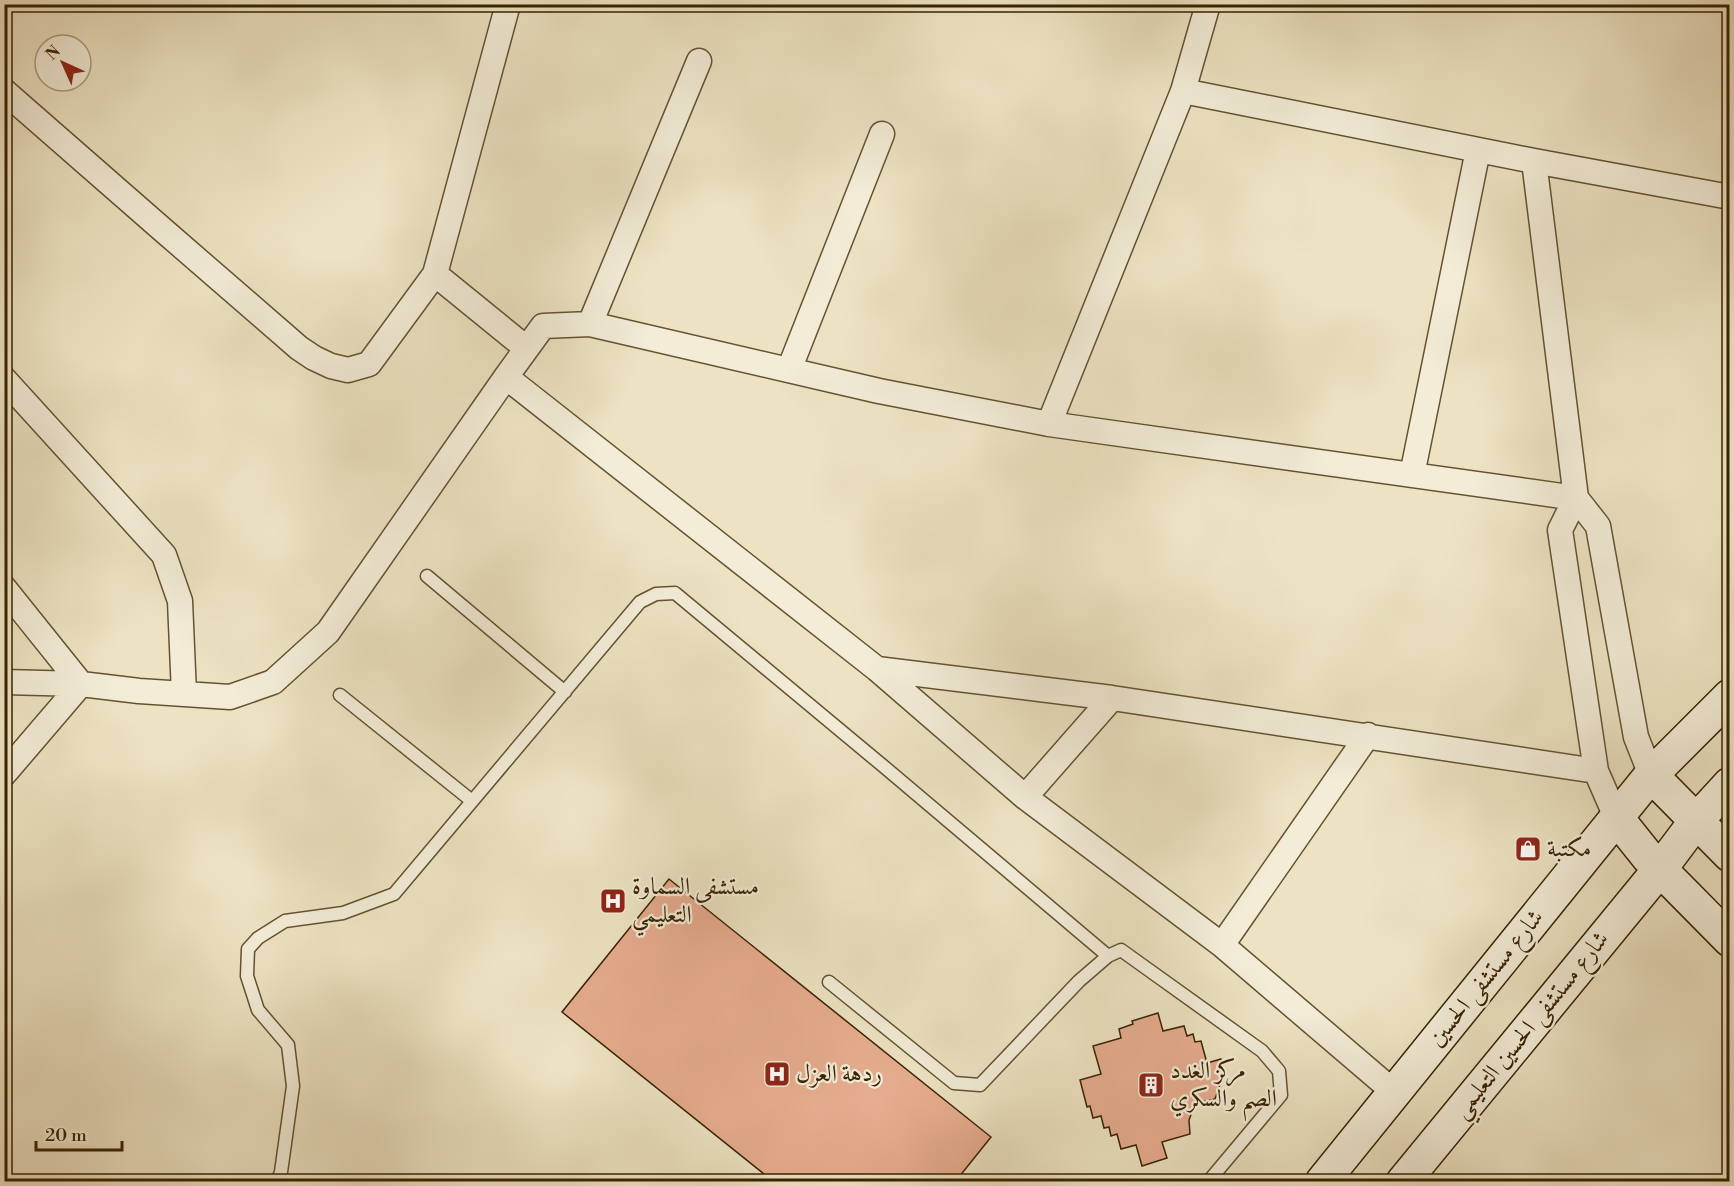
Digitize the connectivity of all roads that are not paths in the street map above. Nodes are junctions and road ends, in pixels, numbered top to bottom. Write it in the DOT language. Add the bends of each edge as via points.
graph roads {
  1 [pos="508,4"];
  2 [pos="1208,4"];
  3 [pos="699,61"];
  4 [pos="4,91"];
  5 [pos="1183,91"];
  6 [pos="882,134"];
  7 [pos="1478,150"];
  8 [pos="1534,161"];
  9 [pos="1730,197"];
  10 [pos="435,274"];
  11 [pos="590,324"];
  12 [pos="526,348"];
  13 [pos="789,370"];
  14 [pos="506,377"];
  15 [pos="4,379"];
  16 [pos="1048,424"];
  17 [pos="1412,475"];
  18 [pos="1576,498"];
  19 [pos="427,576"];
  20 [pos="4,588"];
  21 [pos="877,669"];
  22 [pos="4,682"];
  23 [pos="81,684"];
  24 [pos="565,692"];
  25 [pos="184,694"];
  26 [pos="340,695"];
  27 [pos="1730,696"];
  28 [pos="1112,698"];
  29 [pos="1368,735"];
  30 [pos="1596,771"];
  31 [pos="4,774"];
  32 [pos="1651,775"];
  33 [pos="1730,784"];
  34 [pos="1025,797"];
  35 [pos="472,801"];
  36 [pos="1616,817"];
  37 [pos="1696,821"];
  38 [pos="1730,855"];
  39 [pos="1660,869"];
  40 [pos="1730,940"];
  41 [pos="1222,945"];
  42 [pos="1108,956"];
  43 [pos="829,982"];
  44 [pos="1394,1092"];
  45 [pos="277,1182"];
  46 [pos="1208,1182"];
  47 [pos="1322,1182"];
  48 [pos="1403,1182"];
  1 -- 10 [label="street"];
  2 -- 5 [label="street"];
  3 -- 11 [label="street"];
  4 -- 10 [label="street" via="299,348 322,362 348,370 369,364"];
  5 -- 7 [label="street"];
  5 -- 16 [label="street"];
  6 -- 13 [label="street"];
  7 -- 8 [label="street"];
  7 -- 17 [label="street"];
  8 -- 9 [label="street"];
  8 -- 18 [label="street"];
  10 -- 12 [label="street"];
  11 -- 12 [label="street" via="543,326"];
  11 -- 13 [label="street"];
  12 -- 14 [label="street"];
  13 -- 16 [label="street"];
  14 -- 21 [label="street"];
  14 -- 25 [label="street" via="328,632 273,682 230,697"];
  15 -- 25 [label="street" via="164,555 180,601"];
  16 -- 17 [label="street"];
  17 -- 18 [label="street"];
  18 -- 30 [label="street" via="1560,530"];
  18 -- 32 [label="street" via="1598,526 1636,737"];
  19 -- 24 [label="lane"];
  20 -- 23 [label="street"];
  21 -- 28 [label="street"];
  21 -- 34 [label="street"];
  22 -- 23 [label="street"];
  23 -- 25 [label="street"];
  23 -- 31 [label="street"];
  24 -- 35 [label="lane"];
  24 -- 42 [label="lane" via="640,602 656,594 675,593"];
  26 -- 35 [label="lane"];
  27 -- 32 [label="street, شارع مستشفى الحسين"];
  28 -- 29 [label="street"];
  28 -- 34 [label="street"];
  29 -- 30 [label="street"];
  29 -- 41 [label="street"];
  30 -- 36 [label="street"];
  32 -- 36 [label="street, شارع مستشفى الحسين"];
  32 -- 37 [label="street"];
  33 -- 37 [label="street, شارع مستشفى الحسين التعليمي"];
  34 -- 41 [label="street"];
  35 -- 45 [label="lane" via="394,894 343,913 285,921 248,949 247,976 258,1010 288,1045 290,1055 293,1086"];
  36 -- 39 [label="street"];
  36 -- 44 [label="street, شارع مستشفى الحسين"];
  37 -- 38 [label="street"];
  37 -- 39 [label="street, شارع مستشفى الحسين التعليمي"];
  39 -- 40 [label="street"];
  39 -- 48 [label="street, شارع مستشفى الحسين التعليمي"];
  41 -- 44 [label="street"];
  42 -- 43 [label="lane" via="1078,981 980,1085 954,1083"];
  42 -- 46 [label="lane" via="1121,950 1262,1051 1279,1071 1281,1095"];
  44 -- 47 [label="street, شارع مستشفى الحسين"];
}
